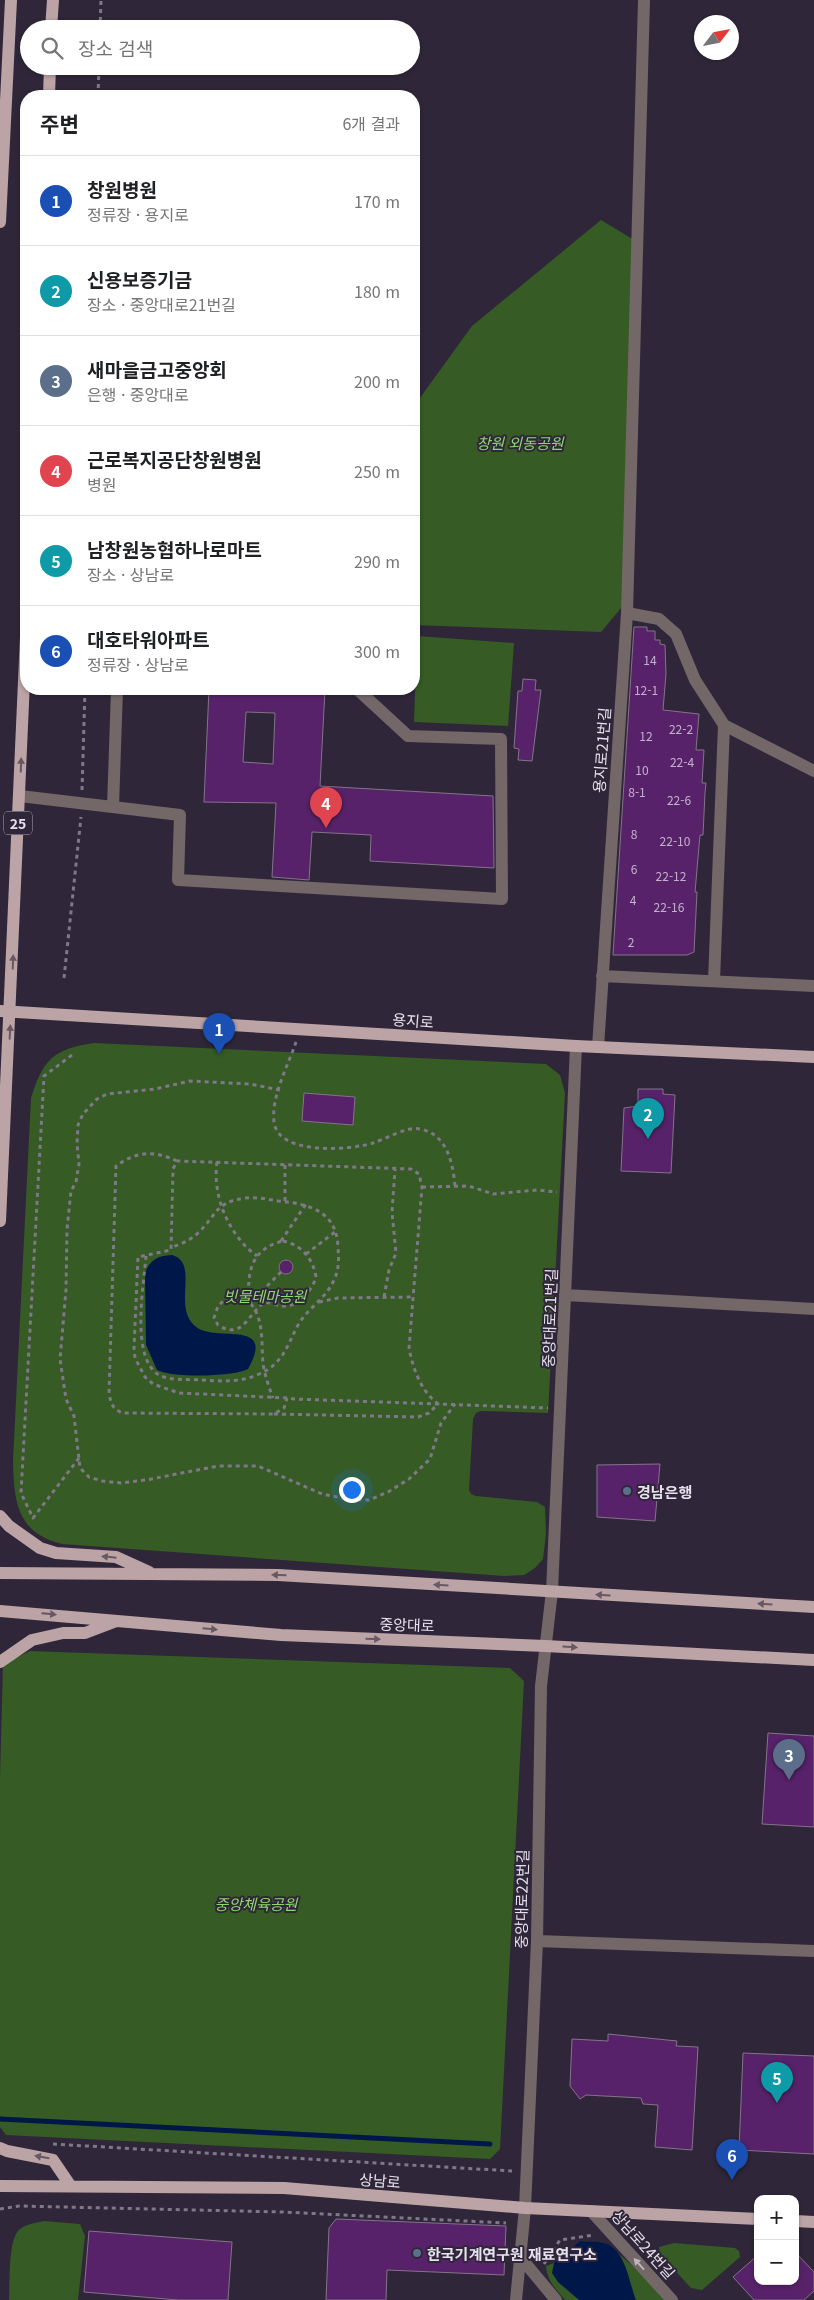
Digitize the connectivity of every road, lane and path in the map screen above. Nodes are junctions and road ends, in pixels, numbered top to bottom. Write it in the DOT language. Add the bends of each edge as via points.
graph roads {
  1 [pos="10,0"];
  2 [pos="53,0"];
  3 [pos="101,0"];
  4 [pos="644,0"];
  5 [pos="52,20"];
  6 [pos="100,20"];
  7 [pos="50,75"];
  8 [pos="99,75"];
  9 [pos="49,90"];
  10 [pos="98,90"];
  11 [pos="0,222"];
  12 [pos="627,613"];
  13 [pos="24,695"];
  14 [pos="84,695"];
  15 [pos="117,695"];
  16 [pos="364,695"];
  17 [pos="724,725"];
  18 [pos="814,770"];
  19 [pos="20,796"];
  20 [pos="82,803"];
  21 [pos="113,807"];
  22 [pos="602,976"];
  23 [pos="64,978"];
  24 [pos="714,981"];
  25 [pos="814,986"];
  26 [pos="5,1011"];
  27 [pos="300,1029"];
  28 [pos="576,1046"];
  29 [pos="598,1047"];
  30 [pos="72,1055"];
  31 [pos="814,1057"];
  32 [pos="280,1090"];
  33 [pos="177,1161"];
  34 [pos="217,1162"];
  35 [pos="285,1164"];
  36 [pos="395,1169"];
  37 [pos="456,1186"];
  38 [pos="422,1187"];
  39 [pos="570,1193"];
  40 [pos="285,1201"];
  41 [pos="306,1204"];
  42 [pos="222,1206"];
  43 [pos="0,1220"];
  44 [pos="335,1232"];
  45 [pos="281,1242"];
  46 [pos="172,1247"];
  47 [pos="306,1254"];
  48 [pos="146,1256"];
  49 [pos="257,1256"];
  50 [pos="281,1272"];
  51 [pos="566,1295"];
  52 [pos="384,1297"];
  53 [pos="245,1298"];
  54 [pos="413,1298"];
  55 [pos="319,1302"];
  56 [pos="250,1303"];
  57 [pos="814,1309"];
  58 [pos="255,1310"];
  59 [pos="264,1371"];
  60 [pos="273,1398"];
  61 [pos="287,1398"];
  62 [pos="438,1404"];
  63 [pos="456,1404"];
  64 [pos="561,1409"];
  65 [pos="274,1414"];
  66 [pos="80,1458"];
  67 [pos="0,1516"];
  68 [pos="0,1573"];
  69 [pos="154,1574"];
  70 [pos="552,1591"];
  71 [pos="814,1608"];
  72 [pos="0,1611"];
  73 [pos="116,1621"];
  74 [pos="545,1646"];
  75 [pos="814,1660"];
  76 [pos="0,1662"];
  77 [pos="536,1941"];
  78 [pos="814,1951"];
  79 [pos="46,2144"];
  80 [pos="0,2148"];
  81 [pos="512,2171"];
  82 [pos="70,2185"];
  83 [pos="0,2186"];
  84 [pos="525,2208"];
  85 [pos="0,2210"];
  86 [pos="591,2211"];
  87 [pos="754,2219"];
  88 [pos="799,2221"];
  89 [pos="814,2222"];
  90 [pos="506,2223"];
  91 [pos="616,2239"];
  92 [pos="521,2258"];
  93 [pos="553,2296"];
  94 [pos="516,2300"];
  95 [pos="672,2300"];
  1 -- 11 [label="main road"];
  2 -- 5 [label="main road"];
  3 -- 6 [label="path"];
  4 -- 12 [label="street, 용지로21번길"];
  7 -- 9 [label="main road"];
  8 -- 10 [label="path"];
  12 -- 17 [label="street" via="659,619 676,634 695,680"];
  12 -- 22 [label="street, 용지로21번길"];
  19 -- 13 [label="main road, 25, one-way"];
  14 -- 20 [label="path"];
  15 -- 21 [label="street"];
  16 -- 21 [label="street" via="408,736 501,739 502,899 178,880 180,815"];
  17 -- 18 [label="street"];
  17 -- 24 [label="street"];
  19 -- 20 [label="street"];
  26 -- 19 [label="main road, 25, one-way"];
  20 -- 21 [label="street"];
  20 -- 23 [label="path"];
  22 -- 24 [label="street"];
  22 -- 29 [label="street, 용지로21번길"];
  24 -- 25 [label="street"];
  26 -- 27 [label="main road, 용지로"];
  43 -- 26 [label="main road, 25, one-way"];
  27 -- 28 [label="main road, 용지로"];
  27 -- 32 [label="path"];
  28 -- 29 [label="main road, 용지로"];
  28 -- 39 [label="street, 중앙대로21번길"];
  29 -- 31 [label="main road, 용지로"];
  30 -- 66 [label="path" via="44,1076 21,1493 33,1518"];
  32 -- 37 [label="path" via="274,1122 283,1138 309,1147 350,1148 418,1128 440,1140 453,1165"];
  32 -- 66 [label="path" via="250,1084 190,1081 107,1094 97,1099 83,1114 78,1125 79,1164 71,1191 60,1359"];
  33 -- 34 [label="path"];
  33 -- 46 [label="path" via="172,1169"];
  33 -- 65 [label="path" via="155,1152 134,1154 116,1166 111,1404 122,1413"];
  34 -- 35 [label="path"];
  34 -- 42 [label="path" via="215,1180"];
  35 -- 36 [label="path"];
  35 -- 40 [label="path"];
  36 -- 38 [label="path" via="416,1170"];
  36 -- 52 [label="path" via="392,1212 396,1253"];
  37 -- 38 [label="path"];
  37 -- 39 [label="path" via="469,1186 493,1194 536,1190"];
  38 -- 54 [label="path"];
  39 -- 51 [label="street, 중앙대로21번길"];
  40 -- 41 [label="path"];
  40 -- 42 [label="path" via="244,1198"];
  41 -- 44 [label="path" via="321,1211"];
  41 -- 45 [label="path"];
  42 -- 46 [label="path" via="199,1233"];
  42 -- 49 [label="path" via="242,1245"];
  44 -- 47 [label="path"];
  44 -- 55 [label="path" via="337,1272"];
  45 -- 47 [label="path" via="300,1246"];
  45 -- 49 [label="path" via="268,1246"];
  46 -- 48 [label="path"];
  47 -- 58 [label="path" via="316,1277 309,1291 286,1306 265,1302"];
  48 -- 59 [label="path" via="141,1328 146,1357 152,1369 166,1378 222,1382"];
  48 -- 60 [label="path" via="138,1257 134,1348 135,1358 145,1377 153,1384 179,1394"];
  49 -- 53 [label="path"];
  50 -- 56 [label="path"];
  51 -- 57 [label="street"];
  51 -- 64 [label="street, 중앙대로21번길"];
  52 -- 54 [label="path"];
  52 -- 55 [label="path" via="338,1298"];
  53 -- 56 [label="path"];
  53 -- 58 [label="path" via="228,1299 218,1306 214,1318 218,1325 238,1329"];
  54 -- 62 [label="path" via="411,1359 425,1390"];
  55 -- 59 [label="path" via="298,1324 281,1358"];
  56 -- 58 [label="path"];
  58 -- 59 [label="path" via="259,1318"];
  59 -- 60 [label="path"];
  60 -- 61 [label="path"];
  61 -- 62 [label="path"];
  61 -- 65 [label="path" via="284,1408"];
  62 -- 63 [label="path"];
  62 -- 65 [label="path" via="429,1413 418,1417"];
  63 -- 64 [label="path"];
  63 -- 66 [label="path" via="441,1424 430,1459 409,1479 369,1500 322,1494 258,1466 218,1466 146,1480 102,1481 88,1477 80,1468"];
  64 -- 70 [label="street, 중앙대로21번길"];
  69 -- 67 [label="main road, one-way" via="116,1557 56,1553 40,1548 8,1526"];
  68 -- 69 [label="main road"];
  70 -- 69 [label="main road, one-way" via="278,1575"];
  71 -- 70 [label="main road, one-way"];
  70 -- 74 [label="street, 중앙대로22번길"];
  72 -- 73 [label="main road, 중앙대로, one-way"];
  73 -- 74 [label="main road, 중앙대로, one-way" via="281,1635"];
  73 -- 76 [label="main road" via="85,1633 63,1633 32,1640"];
  74 -- 75 [label="main road, 중앙대로, one-way"];
  74 -- 77 [label="street, 중앙대로22번길" via="541,1686"];
  77 -- 78 [label="street"];
  77 -- 84 [label="street, 중앙대로22번길"];
  79 -- 81 [label="path"];
  82 -- 80 [label="main road, one-way" via="53,2160"];
  82 -- 83 [label="main road, 상남로"];
  82 -- 84 [label="main road, 상남로" via="284,2188"];
  84 -- 86 [label="main road, 상남로"];
  84 -- 92 [label="street, 중앙대로22번길"];
  85 -- 90 [label="path" via="19,2206 283,2212"];
  86 -- 87 [label="main road, 상남로"];
  86 -- 91 [label="street, 상남로24번길"];
  88 -- 89 [label="main road"];
  91 -- 93 [label="path" via="592,2235 560,2240 544,2262"];
  95 -- 91 [label="street, 상남로24번길, one-way"];
  92 -- 93 [label="street"];
  92 -- 94 [label="street, 중앙대로22번길"];
}
